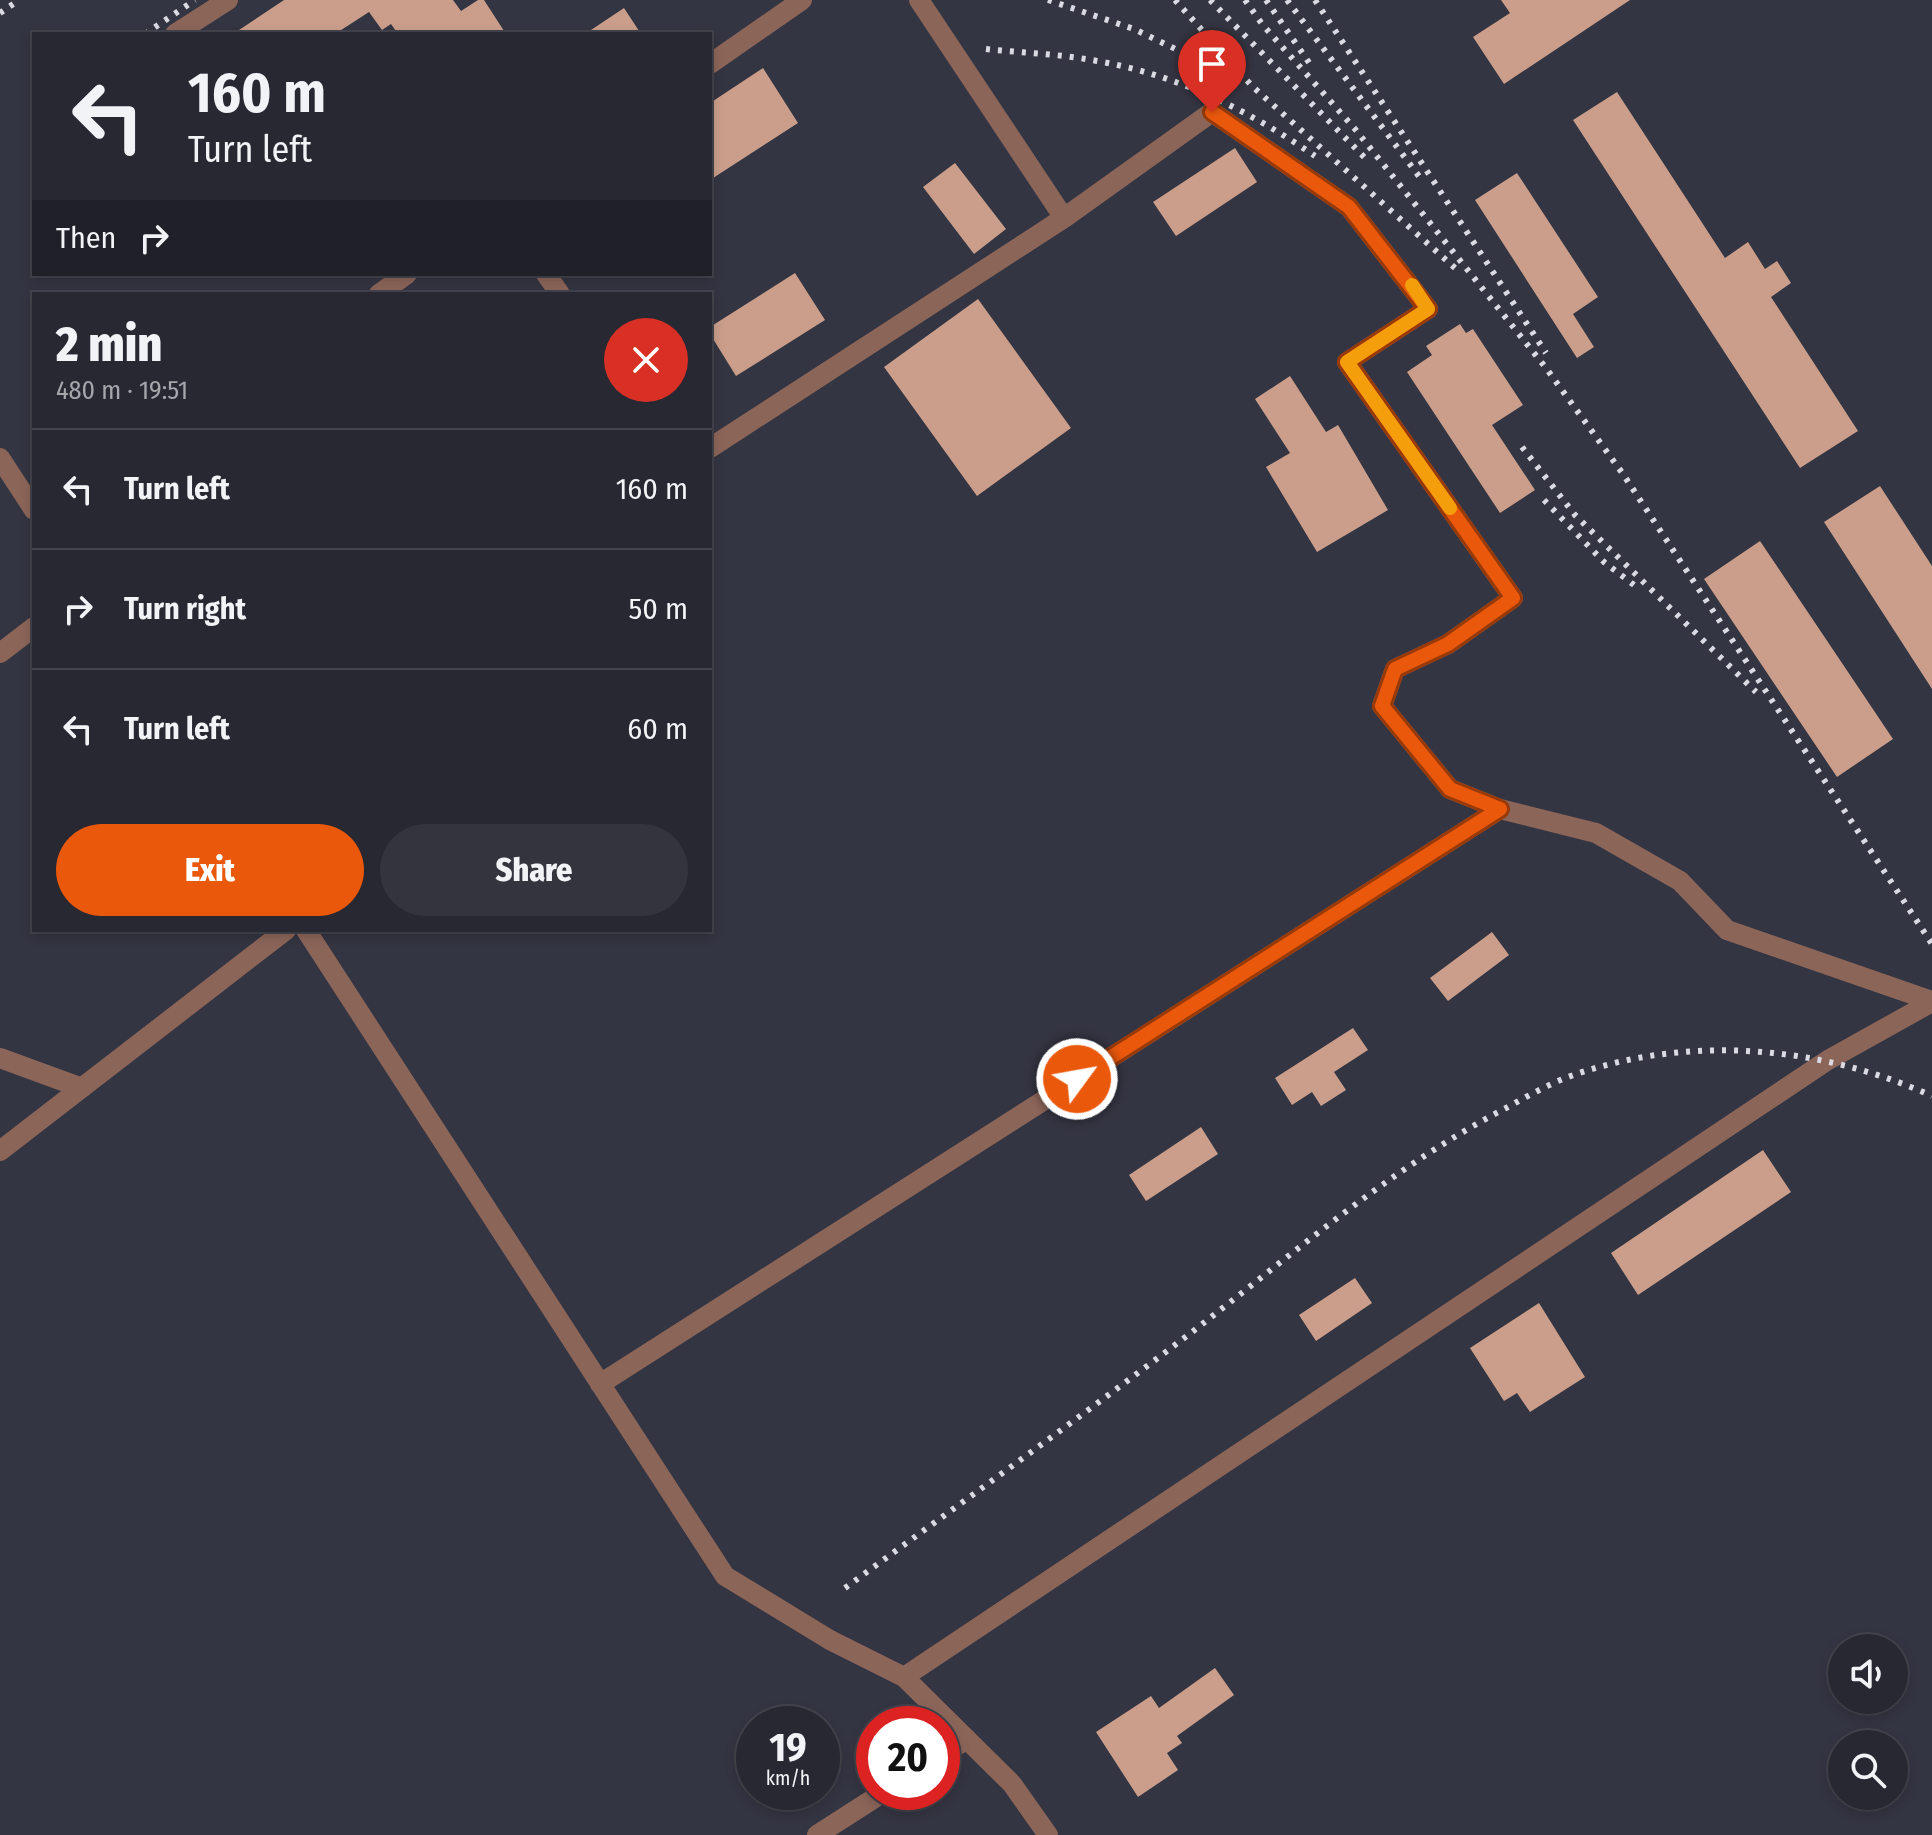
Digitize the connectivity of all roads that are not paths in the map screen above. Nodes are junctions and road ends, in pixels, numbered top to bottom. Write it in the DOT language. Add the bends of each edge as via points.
graph roads {
  1 [pos="228,0"];
  2 [pos="919,0"];
  3 [pos="798,1"];
  4 [pos="178,32"];
  5 [pos="712,63"];
  6 [pos="1064,218"];
  7 [pos="404,276"];
  8 [pos="382,292"];
  9 [pos="712,447"];
  10 [pos="0,458"];
  11 [pos="32,507"];
  12 [pos="32,629"];
  13 [pos="0,653"];
  14 [pos="1500,809"];
  15 [pos="283,932"];
  16 [pos="307,932"];
  17 [pos="1932,1001"];
  18 [pos="0,1058"];
  19 [pos="82,1088"];
  20 [pos="0,1151"];
  21 [pos="600,1384"];
  22 [pos="904,1677"];
  23 [pos="967,1739"];
  24 [pos="960,1743"];
  25 [pos="856,1810"];
  26 [pos="817,1835"];
  27 [pos="1048,1835"];
  1 -- 4 [label="lane"];
  2 -- 6 [label="lane"];
  3 -- 5 [label="lane"];
  6 -- 9 [label="lane"];
  6 -- 14 [label="lane" via="1212,112 1349,207 1420,296 1428,309 1347,362 1513,598 1448,644 1395,669 1382,706 1450,789"];
  7 -- 8 [label="lane"];
  10 -- 11 [label="lane"];
  12 -- 13 [label="lane"];
  14 -- 17 [label="lane" via="1596,833 1680,881 1727,930"];
  14 -- 21 [label="lane"];
  15 -- 19 [label="lane"];
  16 -- 21 [label="lane"];
  17 -- 22 [label="lane" via="1828,1060"];
  18 -- 19 [label="lane"];
  19 -- 20 [label="lane"];
  21 -- 22 [label="lane" via="725,1576 830,1640"];
  22 -- 23 [label="lane"];
  23 -- 24 [label="lane"];
  23 -- 27 [label="lane" via="1012,1784"];
  25 -- 26 [label="lane"];
}
